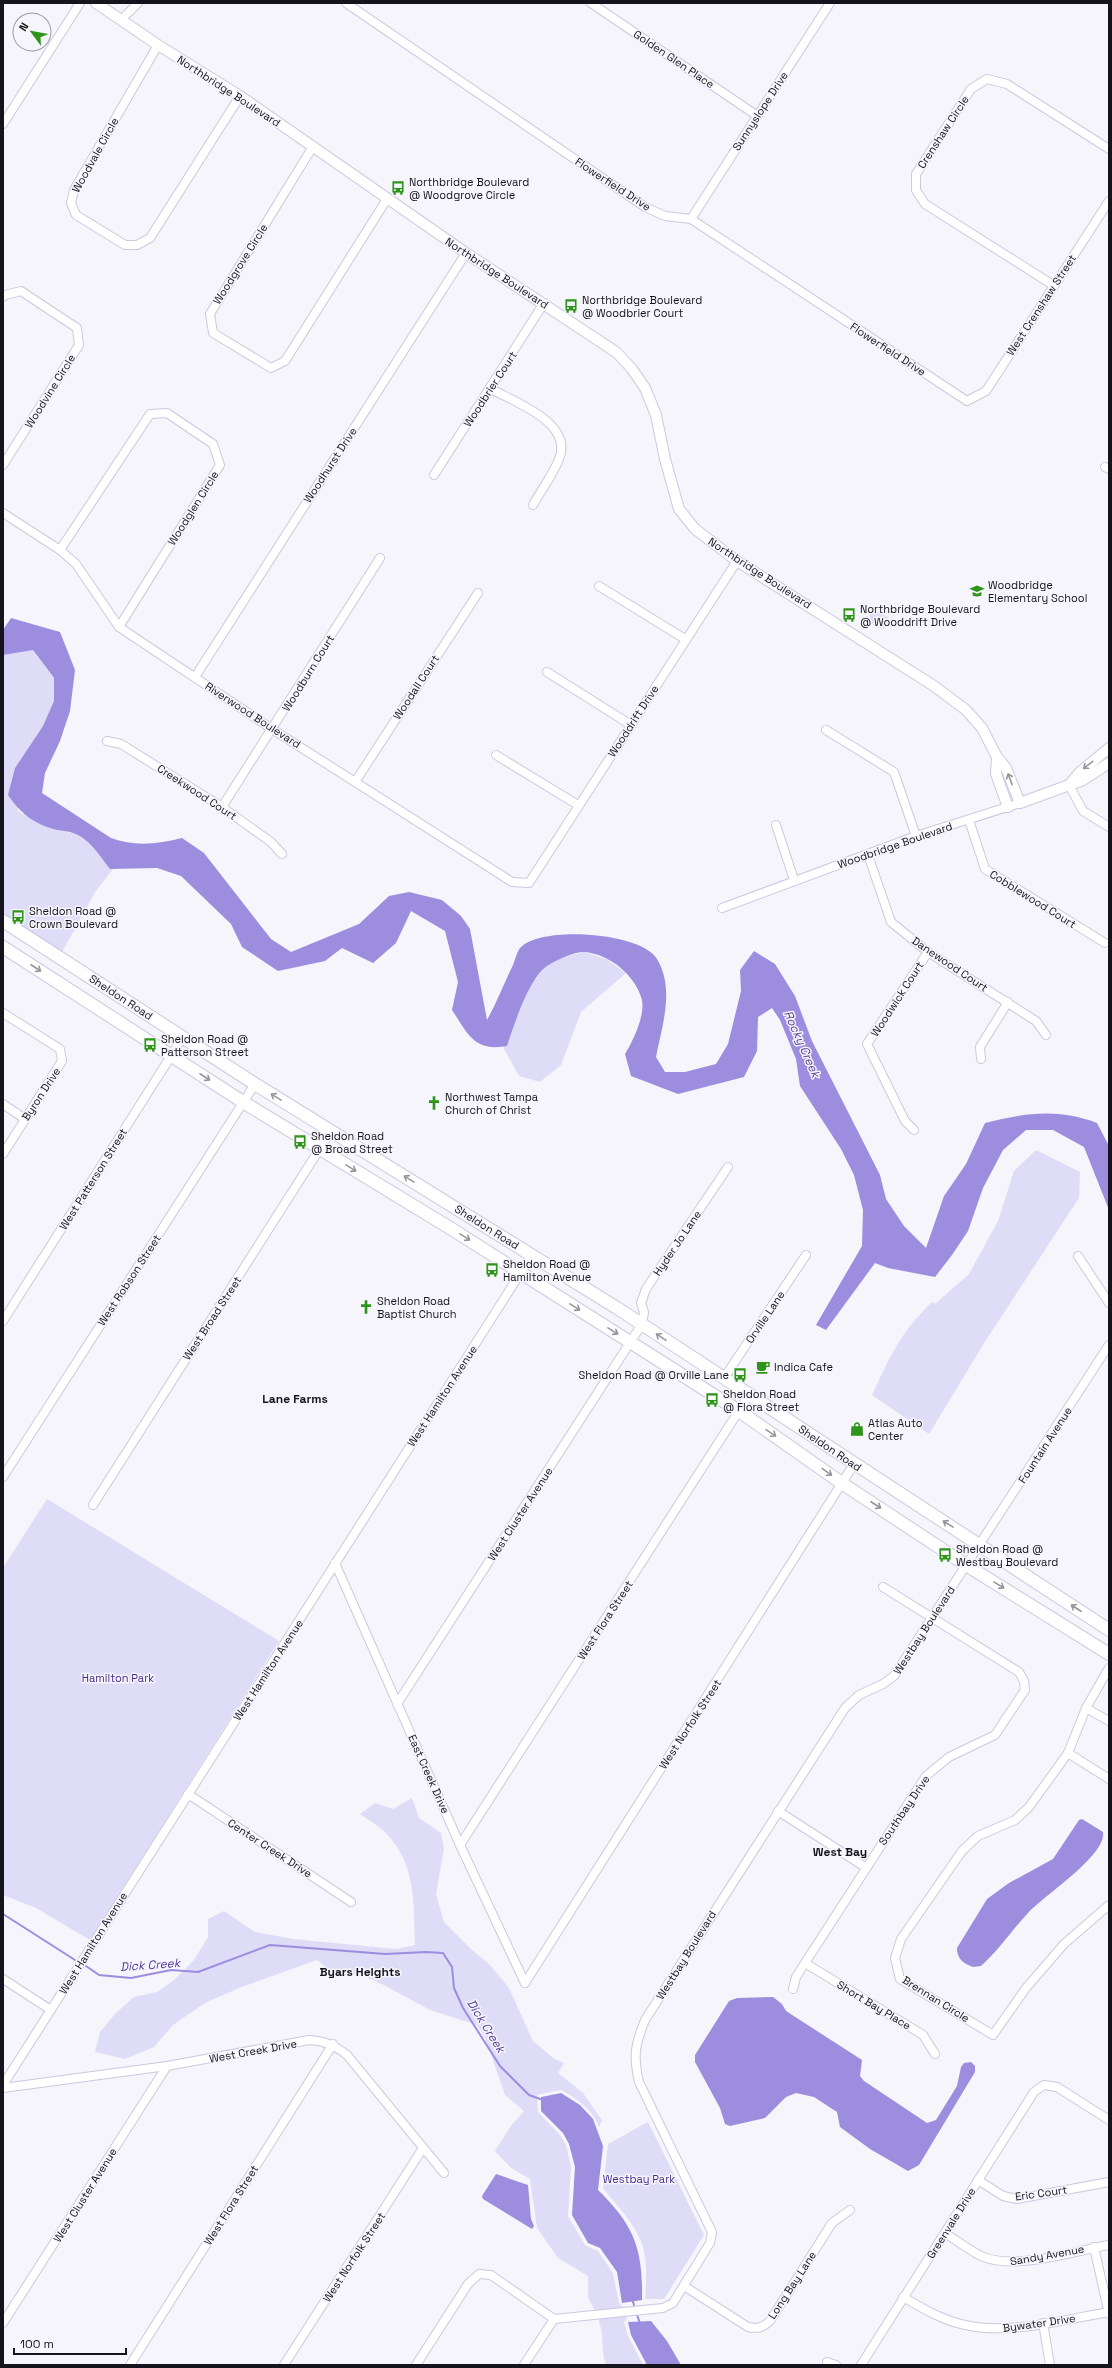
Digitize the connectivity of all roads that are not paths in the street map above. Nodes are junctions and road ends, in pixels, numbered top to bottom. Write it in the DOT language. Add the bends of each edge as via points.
graph roads {
  1 [pos="80,3"];
  2 [pos="96,3"];
  3 [pos="138,3"];
  4 [pos="346,3"];
  5 [pos="591,3"];
  6 [pos="830,3"];
  7 [pos="122,19"];
  8 [pos="158,46"];
  9 [pos="240,96"];
  10 [pos="756,115"];
  11 [pos="3,124"];
  12 [pos="312,148"];
  13 [pos="1109,149"];
  14 [pos="388,199"];
  15 [pos="1109,201"];
  16 [pos="691,219"];
  17 [pos="466,254"];
  18 [pos="1053,285"];
  19 [pos="3,298"];
  20 [pos="544,303"];
  21 [pos="491,388"];
  22 [pos="967,401"];
  23 [pos="3,465"];
  24 [pos="434,475"];
  25 [pos="533,505"];
  26 [pos="3,513"];
  27 [pos="60,550"];
  28 [pos="380,558"];
  29 [pos="737,561"];
  30 [pos="599,586"];
  31 [pos="478,593"];
  32 [pos="119,627"];
  33 [pos="685,639"];
  34 [pos="547,672"];
  35 [pos="195,677"];
  36 [pos="631,725"];
  37 [pos="272,729"];
  38 [pos="826,730"];
  39 [pos="107,742"];
  40 [pos="1109,748"];
  41 [pos="496,754"];
  42 [pos="997,757"];
  43 [pos="1109,763"];
  44 [pos="355,782"];
  45 [pos="1069,785"];
  46 [pos="1020,804"];
  47 [pos="578,806"];
  48 [pos="222,807"];
  49 [pos="1008,807"];
  50 [pos="969,820"];
  51 [pos="776,825"];
  52 [pos="1109,828"];
  53 [pos="916,836"];
  54 [pos="282,854"];
  55 [pos="868,855"];
  56 [pos="794,880"];
  57 [pos="529,883"];
  58 [pos="722,908"];
  59 [pos="3,921"];
  60 [pos="1105,943"];
  61 [pos="3,947"];
  62 [pos="928,952"];
  63 [pos="1008,1002"];
  64 [pos="3,1013"];
  65 [pos="1046,1035"];
  66 [pos="183,1037"];
  67 [pos="172,1056"];
  68 [pos="981,1059"];
  69 [pos="255,1084"];
  70 [pos="243,1102"];
  71 [pos="3,1104"];
  72 [pos="25,1119"];
  73 [pos="914,1130"];
  74 [pos="331,1131"];
  75 [pos="321,1149"];
  76 [pos="3,1154"];
  77 [pos="728,1167"];
  78 [pos="442,1199"];
  79 [pos="431,1217"];
  80 [pos="532,1254"];
  81 [pos="806,1255"];
  82 [pos="1078,1256"];
  83 [pos="521,1272"];
  84 [pos="1109,1303"];
  85 [pos="3,1321"];
  86 [pos="642,1324"];
  87 [pos="630,1342"];
  88 [pos="1109,1345"];
  89 [pos="724,1378"];
  90 [pos="749,1395"];
  91 [pos="739,1411"];
  92 [pos="854,1464"];
  93 [pos="3,1477"];
  94 [pos="843,1484"];
  95 [pos="93,1505"];
  96 [pos="981,1545"];
  97 [pos="335,1563"];
  98 [pos="966,1564"];
  99 [pos="883,1587"];
  100 [pos="932,1618"];
  101 [pos="1109,1630"];
  102 [pos="1109,1654"];
  103 [pos="1109,1668"];
  104 [pos="398,1704"];
  105 [pos="1086,1708"];
  106 [pos="1109,1721"];
  107 [pos="1068,1753"];
  108 [pos="1109,1779"];
  109 [pos="188,1794"];
  110 [pos="778,1811"];
  111 [pos="460,1845"];
  112 [pos="865,1867"];
  113 [pos="352,1902"];
  114 [pos="1109,1905"];
  115 [pos="805,1963"];
  116 [pos="3,1979"];
  117 [pos="525,1983"];
  118 [pos="793,1989"];
  119 [pos="51,2010"];
  120 [pos="333,2044"];
  121 [pos="935,2054"];
  122 [pos="167,2066"];
  123 [pos="3,2085"];
  124 [pos="3,2088"];
  125 [pos="1109,2120"];
  126 [pos="423,2148"];
  127 [pos="444,2173"];
  128 [pos="978,2180"];
  129 [pos="1109,2182"];
  130 [pos="850,2210"];
  131 [pos="944,2233"];
  132 [pos="1109,2244"];
  133 [pos="1094,2247"];
  134 [pos="684,2286"];
  135 [pos="903,2297"];
  136 [pos="1109,2313"];
  137 [pos="554,2319"];
  138 [pos="3,2323"];
  139 [pos="1043,2323"];
  140 [pos="130,2365"];
  141 [pos="284,2365"];
  142 [pos="416,2365"];
  143 [pos="524,2365"];
  144 [pos="861,2365"];
  145 [pos="1050,2365"];
  1 -- 11 [label="street"];
  2 -- 7 [label="street, Northbridge Boulevard"];
  3 -- 7 [label="street"];
  4 -- 16 [label="street, Flowerfield Drive" via="644,207 664,216"];
  5 -- 10 [label="street, Golden Glen Place"];
  6 -- 10 [label="street, Sunnyslope Drive"];
  7 -- 8 [label="street, Northbridge Boulevard"];
  8 -- 9 [label="street, Northbridge Boulevard"];
  8 -- 9 [label="street, Woodvale Circle" via="74,190 71,202 76,215 125,245 137,245 150,238"];
  9 -- 12 [label="street, Northbridge Boulevard"];
  10 -- 16 [label="street, Sunnyslope Drive"];
  12 -- 14 [label="street, Northbridge Boulevard"];
  12 -- 14 [label="street, Woodgrove Circle" via="210,314 213,332 271,368 285,361"];
  13 -- 18 [label="street, Crenshaw Circle" via="1007,84 987,79 971,89 916,174 916,190 925,204"];
  14 -- 17 [label="street, Northbridge Boulevard"];
  15 -- 18 [label="street, West Crenshaw Street"];
  16 -- 22 [label="street, Flowerfield Drive"];
  17 -- 20 [label="street, Northbridge Boulevard"];
  17 -- 35 [label="street, Woodhurst Drive"];
  18 -- 22 [label="street, West Crenshaw Street" via="986,391"];
  19 -- 23 [label="street, Woodvine Circle" via="5,295 21,291 77,328 79,345"];
  20 -- 21 [label="street, Woodbrier Court"];
  20 -- 29 [label="street, Northbridge Boulevard" via="616,352 632,369 645,388 656,415 665,459 680,509 695,529"];
  21 -- 24 [label="street, Woodbrier Court"];
  21 -- 25 [label="street" via="543,417 557,432 562,445 560,459"];
  26 -- 27 [label="street, Riverwood Boulevard"];
  27 -- 32 [label="street, Riverwood Boulevard" via="76,564"];
  27 -- 32 [label="street, Woodglen Circle" via="150,414 167,413 213,444 220,465"];
  28 -- 37 [label="street, Woodburn Court"];
  29 -- 33 [label="street, Wooddrift Drive"];
  29 -- 42 [label="street, Northbridge Boulevard" via="952,699 982,728"];
  30 -- 33 [label="street"];
  31 -- 44 [label="street, Woodall Court"];
  32 -- 35 [label="street, Riverwood Boulevard"];
  33 -- 36 [label="street, Wooddrift Drive"];
  34 -- 36 [label="street"];
  35 -- 37 [label="street, Riverwood Boulevard"];
  36 -- 47 [label="street, Wooddrift Drive"];
  37 -- 44 [label="street, Riverwood Boulevard"];
  37 -- 48 [label="street, Woodburn Court"];
  38 -- 53 [label="street" via="894,772"];
  39 -- 48 [label="street, Creekwood Court" via="121,744"];
  40 -- 45 [label="street, Woodbridge Boulevard, one-way" via="1080,772"];
  41 -- 47 [label="street"];
  46 -- 42 [label="street, Northbridge Boulevard, one-way" via="1006,768"];
  42 -- 49 [label="street, Northbridge Boulevard" via="996,774"];
  43 -- 45 [label="street, Woodbridge Boulevard" via="1083,780"];
  44 -- 57 [label="street, Riverwood Boulevard" via="512,882"];
  45 -- 46 [label="street, Woodbridge Boulevard"];
  45 -- 52 [label="street" via="1084,811"];
  46 -- 49 [label="street, Woodbridge Boulevard"];
  47 -- 57 [label="street, Wooddrift Drive"];
  48 -- 54 [label="street, Creekwood Court" via="271,842"];
  49 -- 50 [label="street, Woodbridge Boulevard"];
  50 -- 53 [label="street, Woodbridge Boulevard"];
  50 -- 60 [label="street, Cobblewood Court" via="985,869"];
  51 -- 56 [label="street"];
  53 -- 55 [label="street, Woodbridge Boulevard"];
  55 -- 56 [label="street, Woodbridge Boulevard"];
  55 -- 62 [label="street, Danewood Court" via="891,922"];
  56 -- 58 [label="street, Woodbridge Boulevard"];
  59 -- 66 [label="main road, Sheldon Road"];
  61 -- 67 [label="main road, Sheldon Road, one-way"];
  62 -- 63 [label="street, Danewood Court"];
  62 -- 73 [label="street, Woodwick Court" via="867,1044 905,1121"];
  63 -- 65 [label="street, Danewood Court" via="1036,1021"];
  63 -- 68 [label="street" via="980,1047"];
  64 -- 72 [label="street, Byron Drive" via="60,1049 62,1061"];
  66 -- 67 [label="street, West Patterson Street"];
  66 -- 69 [label="main road, Sheldon Road"];
  67 -- 70 [label="main road, Sheldon Road, one-way"];
  67 -- 85 [label="street, West Patterson Street"];
  69 -- 70 [label="street, West Robson Street"];
  74 -- 69 [label="main road, Sheldon Road, one-way"];
  70 -- 75 [label="main road, Sheldon Road"];
  70 -- 93 [label="street, West Robson Street"];
  71 -- 72 [label="street"];
  72 -- 76 [label="street, Byron Drive"];
  74 -- 75 [label="street, West Broad Street"];
  78 -- 74 [label="main road, Sheldon Road, one-way"];
  75 -- 79 [label="main road, Sheldon Road, one-way"];
  75 -- 95 [label="street, West Broad Street"];
  77 -- 86 [label="street, Hyder Jo Lane" via="646,1289 641,1303 644,1312"];
  78 -- 79 [label="main road"];
  78 -- 80 [label="main road, Sheldon Road"];
  79 -- 83 [label="main road, Sheldon Road, one-way"];
  80 -- 83 [label="street, West Hamilton Avenue"];
  80 -- 86 [label="main road, Sheldon Road"];
  81 -- 89 [label="street, Orville Lane"];
  82 -- 84 [label="street"];
  83 -- 87 [label="main road, Sheldon Road, one-way"];
  83 -- 97 [label="street, West Hamilton Avenue"];
  86 -- 87 [label="street, West Cluster Avenue"];
  89 -- 86 [label="main road, Sheldon Road, one-way"];
  87 -- 91 [label="main road, Sheldon Road"];
  87 -- 104 [label="street, West Cluster Avenue"];
  88 -- 96 [label="street, Fountain Avenue"];
  89 -- 90 [label="main road, Sheldon Road"];
  90 -- 91 [label="street, West Flora Street"];
  90 -- 92 [label="main road, Sheldon Road"];
  91 -- 94 [label="main road, Sheldon Road, one-way"];
  91 -- 111 [label="street, West Flora Street"];
  92 -- 94 [label="street, West Norfolk Street"];
  96 -- 92 [label="main road, Sheldon Road, one-way"];
  94 -- 98 [label="main road, Sheldon Road, one-way"];
  94 -- 117 [label="street, West Norfolk Street"];
  96 -- 98 [label="street, Westbay Boulevard"];
  101 -- 96 [label="main road, Sheldon Road, one-way"];
  97 -- 104 [label="street, East Creek Drive"];
  97 -- 109 [label="street, West Hamilton Avenue"];
  98 -- 100 [label="street, Westbay Boulevard"];
  98 -- 102 [label="main road, Sheldon Road, one-way"];
  99 -- 100 [label="street, Southbay Drive"];
  100 -- 110 [label="street, Westbay Boulevard" via="894,1676 884,1684 859,1695 845,1708"];
  100 -- 112 [label="street, Southbay Drive" via="1019,1672 1024,1681 1024,1690 995,1735 949,1757 926,1776"];
  103 -- 105 [label="street, Brennan Circle"];
  104 -- 111 [label="street, East Creek Drive"];
  105 -- 106 [label="street"];
  105 -- 107 [label="street, Brennan Circle"];
  107 -- 108 [label="street"];
  107 -- 114 [label="street, Brennan Circle" via="1029,1807 1015,1820 978,1836 962,1851 901,1939 895,1958 900,1979 993,2035 1026,1988 1064,1944"];
  109 -- 113 [label="street, Center Creek Drive"];
  109 -- 119 [label="street, West Hamilton Avenue"];
  110 -- 112 [label="street"];
  110 -- 134 [label="street, Westbay Boulevard" via="645,2020 636,2044 635,2063 639,2082 712,2232 710,2243"];
  111 -- 117 [label="street, East Creek Drive"];
  112 -- 115 [label="street, Southbay Drive"];
  115 -- 118 [label="street, Southbay Drive" via="796,1977"];
  115 -- 121 [label="street, Short Bay Place" via="923,2035"];
  116 -- 119 [label="street"];
  119 -- 123 [label="street, West Hamilton Avenue"];
  120 -- 122 [label="street, West Creek Drive" via="309,2040"];
  120 -- 126 [label="street, West Creek Drive" via="347,2055"];
  120 -- 140 [label="street, West Flora Street"];
  122 -- 124 [label="street, West Creek Drive"];
  122 -- 138 [label="street, West Cluster Avenue"];
  125 -- 128 [label="street, Greenvale Drive" via="1057,2087 1044,2085 1034,2092"];
  126 -- 127 [label="street, West Creek Drive"];
  126 -- 141 [label="street, West Norfolk Street"];
  128 -- 129 [label="street, Eric Court" via="1003,2196 1016,2199"];
  128 -- 131 [label="street, Greenvale Drive"];
  130 -- 134 [label="street, Long Bay Lane" via="832,2223 770,2321 763,2327 748,2327"];
  131 -- 133 [label="street, Sandy Avenue" via="982,2256 1003,2262 1019,2262"];
  131 -- 135 [label="street, Greenvale Drive"];
  132 -- 133 [label="street, Sandy Avenue"];
  133 -- 136 [label="street"];
  134 -- 137 [label="street, Westbay Boulevard" via="673,2303 663,2308"];
  135 -- 139 [label="street, Bywater Drive" via="934,2315 970,2326 1008,2329"];
  135 -- 144 [label="street, Greenvale Drive"];
  136 -- 139 [label="street, Bywater Drive"];
  137 -- 142 [label="street" via="491,2275 479,2274 468,2284"];
  137 -- 143 [label="street"];
  139 -- 145 [label="street"];
}
